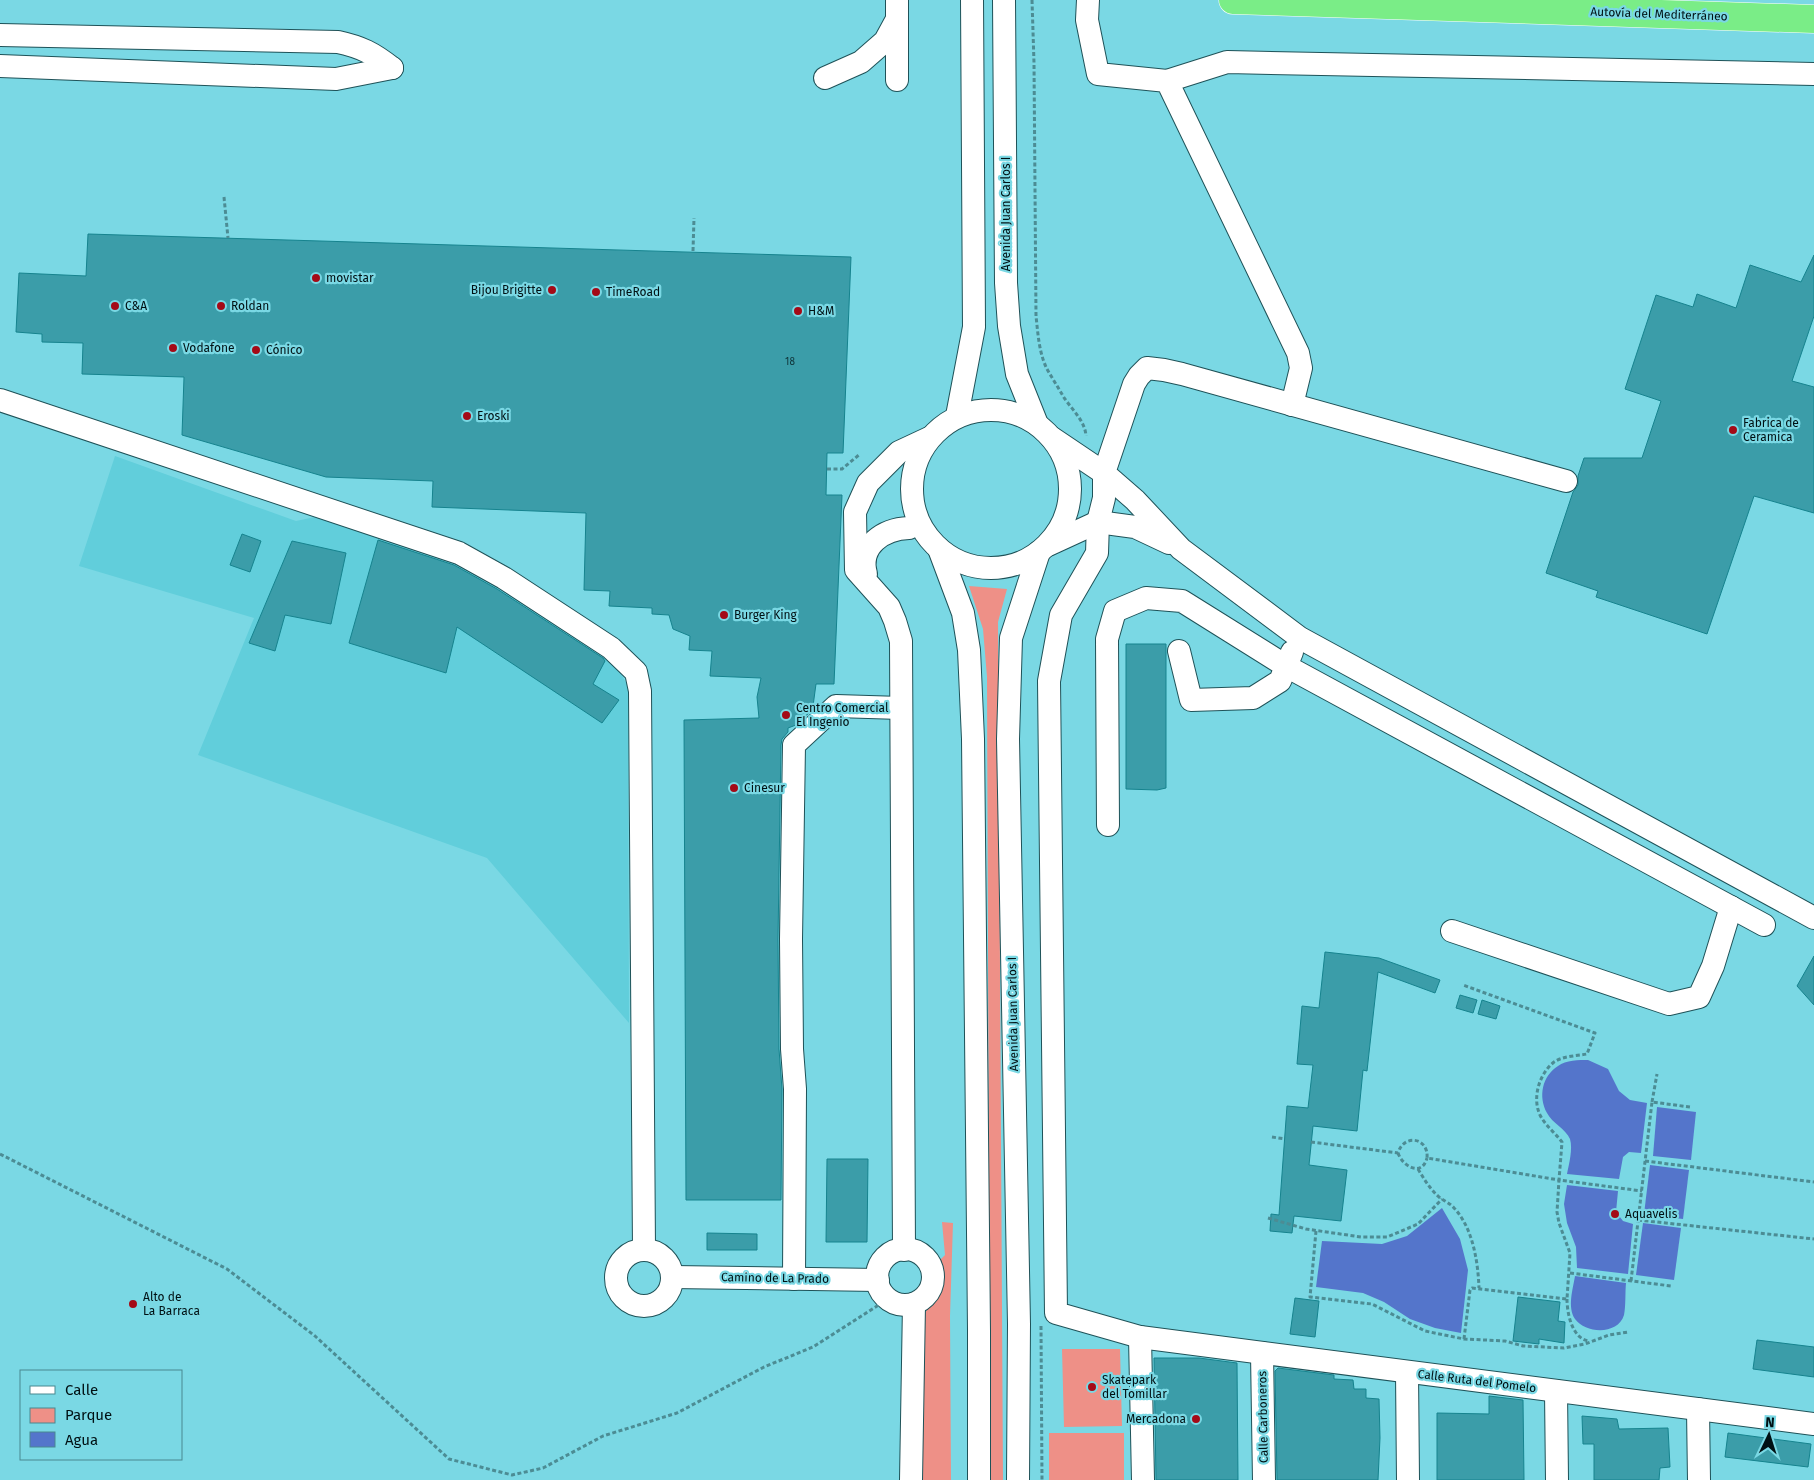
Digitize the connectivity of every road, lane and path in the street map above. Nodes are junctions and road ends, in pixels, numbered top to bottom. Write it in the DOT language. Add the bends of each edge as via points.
graph roads {
  1 [pos="972,0"];
  2 [pos="1004,0"];
  3 [pos="1032,0"];
  4 [pos="1088,0"];
  5 [pos="1233,0"];
  6 [pos="897,10"];
  7 [pos="1814,18"];
  8 [pos="0,35"];
  9 [pos="0,66"];
  10 [pos="1814,74"];
  11 [pos="825,78"];
  12 [pos="897,80"];
  13 [pos="1167,80"];
  14 [pos="224,197"];
  15 [pos="694,218"];
  16 [pos="228,238"];
  17 [pos="693,251"];
  18 [pos="0,400"];
  19 [pos="1292,405"];
  20 [pos="957,416"];
  21 [pos="1044,431"];
  22 [pos="929,438"];
  23 [pos="1085,443"];
  24 [pos="860,454"];
  25 [pos="827,469"];
  26 [pos="1104,473"];
  27 [pos="1566,481"];
  28 [pos="1098,522"];
  29 [pos="909,528"];
  30 [pos="939,549"];
  31 [pos="1043,549"];
  32 [pos="1181,549"];
  33 [pos="872,588"];
  34 [pos="1300,638"];
  35 [pos="1179,650"];
  36 [pos="1286,666"];
  37 [pos="901,708"];
  38 [pos="1108,825"];
  39 [pos="1731,907"];
  40 [pos="1814,918"];
  41 [pos="1764,925"];
  42 [pos="1452,931"];
  43 [pos="1463,985"];
  44 [pos="1657,1074"];
  45 [pos="1652,1102"];
  46 [pos="1690,1107"];
  47 [pos="1272,1138"];
  48 [pos="1285,1139"];
  49 [pos="1311,1142"];
  50 [pos="1398,1153"];
  51 [pos="0,1154"];
  52 [pos="1427,1158"];
  53 [pos="1646,1161"];
  54 [pos="1418,1169"];
  55 [pos="1559,1180"];
  56 [pos="1814,1182"];
  57 [pos="1642,1191"];
  58 [pos="1442,1199"];
  59 [pos="1268,1218"];
  60 [pos="1638,1220"];
  61 [pos="1316,1231"];
  62 [pos="1814,1240"];
  63 [pos="644,1250"];
  64 [pos="904,1250"];
  65 [pos="1570,1273"];
  66 [pos="672,1276"];
  67 [pos="794,1279"];
  68 [pos="1631,1281"];
  69 [pos="1671,1286"];
  70 [pos="1479,1288"];
  71 [pos="883,1290"];
  72 [pos="1567,1299"];
  73 [pos="914,1304"];
  74 [pos="1628,1332"];
  75 [pos="1140,1337"];
  76 [pos="1464,1339"];
  77 [pos="1590,1342"];
  78 [pos="1262,1353"];
  79 [pos="1407,1372"];
  80 [pos="1556,1391"];
  81 [pos="1698,1409"];
  82 [pos="1814,1424"];
  83 [pos="911,1480"];
  84 [pos="978,1480"];
  85 [pos="1018,1480"];
  86 [pos="1143,1480"];
  87 [pos="1264,1480"];
  88 [pos="1408,1480"];
  89 [pos="1558,1480"];
  90 [pos="1699,1480"];
  1 -- 20 [label="street" via="974,327"];
  2 -- 21 [label="street, Avenida Juan Carlos I" via="1009,326 1017,374"];
  3 -- 23 [label="path" via="1038,334 1047,368 1082,422"];
  4 -- 13 [label="street" via="1087,20 1098,74"];
  5 -- 7 [label="highway, Autovía del Mediterráneo"];
  6 -- 11 [label="street" via="885,41 861,62"];
  6 -- 12 [label="street"];
  8 -- 9 [label="street" via="338,42 359,46 392,68 336,78"];
  10 -- 13 [label="street" via="1227,62"];
  13 -- 19 [label="street" via="1298,353 1301,368"];
  14 -- 16 [label="path"];
  15 -- 17 [label="path"];
  18 -- 63 [label="street" via="458,553 504,578 611,648 636,672 640,691"];
  19 -- 26 [label="street" via="1182,374 1147,368 1134,384"];
  19 -- 27 [label="street"];
  20 -- 21 [label="street" via="994,409 1024,417"];
  20 -- 22 [label="street"];
  21 -- 26 [label="street"];
  21 -- 31 [label="street" via="1068,467 1070,498 1062,524"];
  22 -- 30 [label="street" via="919,453 911,486 916,516 924,532"];
  22 -- 33 [label="street" via="899,452 868,483 855,512 856,570"];
  24 -- 25 [label="path" via="842,469"];
  26 -- 28 [label="street" via="1104,498"];
  26 -- 32 [label="street" via="1135,500"];
  28 -- 31 [label="street"];
  28 -- 32 [label="street" via="1135,527"];
  28 -- 75 [label="street, Calle Ruta del Pomelo" via="1097,553 1061,615 1049,681 1056,1313"];
  29 -- 33 [label="street" via="896,528 871,545 864,559"];
  30 -- 31 [label="street" via="955,560 983,568 1009,566"];
  30 -- 84 [label="street" via="963,613 969,650 973,739"];
  31 -- 85 [label="street, Avenida Juan Carlos I" via="1011,638 1008,740"];
  32 -- 34 [label="street"];
  33 -- 37 [label="street" via="889,607 901,640"];
  34 -- 36 [label="street"];
  34 -- 40 [label="street"];
  35 -- 36 [label="street" via="1191,700 1253,698 1280,681"];
  36 -- 38 [label="street" via="1182,601 1146,598 1115,611 1107,639"];
  36 -- 39 [label="street"];
  37 -- 64 [label="street"];
  37 -- 67 [label="street" via="836,706 794,745 791,958 795,1099"];
  39 -- 41 [label="street"];
  39 -- 42 [label="street" via="1700,997 1669,1004"];
  43 -- 55 [label="path" via="1595,1033 1587,1054 1554,1062 1541,1078 1538,1088 1537,1107 1541,1116 1562,1142"];
  44 -- 45 [label="path"];
  45 -- 46 [label="path"];
  45 -- 53 [label="path"];
  47 -- 48 [label="path"];
  49 -- 50 [label="path"];
  50 -- 52 [label="path" via="1405,1142 1412,1140 1420,1142"];
  50 -- 54 [label="path" via="1405,1165"];
  51 -- 71 [label="path" via="227,1268 314,1336 449,1459 512,1475 543,1468 603,1436 677,1413 764,1367 812,1347"];
  52 -- 54 [label="path"];
  52 -- 55 [label="path"];
  53 -- 56 [label="path"];
  53 -- 57 [label="path"];
  54 -- 58 [label="path"];
  55 -- 57 [label="path"];
  55 -- 65 [label="path" via="1557,1212 1570,1253"];
  57 -- 60 [label="path"];
  58 -- 61 [label="path" via="1418,1224 1387,1238"];
  58 -- 70 [label="path" via="1453,1206 1462,1218 1474,1248"];
  59 -- 61 [label="path"];
  60 -- 62 [label="path"];
  60 -- 68 [label="path"];
  61 -- 76 [label="path" via="1310,1297 1372,1304 1425,1331"];
  63 -- 66 [label="street" via="666,1260"];
  63 -- 66 [label="street" via="626,1256 619,1267 616,1276 618,1286 626,1299 635,1304 652,1304 669,1290"];
  64 -- 71 [label="street" via="898,1250 880,1266"];
  64 -- 73 [label="street" via="919,1254 932,1270 930,1290"];
  65 -- 68 [label="path"];
  65 -- 72 [label="path"];
  66 -- 67 [label="street, Camino de La Prado"];
  67 -- 71 [label="street, Camino de La Prado"];
  68 -- 69 [label="path"];
  70 -- 72 [label="path"];
  70 -- 76 [label="path" via="1470,1290"];
  71 -- 73 [label="street" via="896,1303"];
  72 -- 77 [label="path" via="1573,1326 1581,1339"];
  73 -- 83 [label="street"];
  74 -- 77 [label="path"];
  75 -- 78 [label="street, Calle Ruta del Pomelo"];
  75 -- 86 [label="street"];
  76 -- 77 [label="path" via="1554,1348"];
  78 -- 79 [label="street, Calle Ruta del Pomelo"];
  78 -- 87 [label="street, Calle Carboneros"];
  79 -- 80 [label="street, Calle Ruta del Pomelo"];
  79 -- 88 [label="street"];
  80 -- 81 [label="street, Calle Ruta del Pomelo"];
  80 -- 89 [label="street"];
  81 -- 82 [label="street, Calle Ruta del Pomelo"];
  81 -- 90 [label="street"];
}
